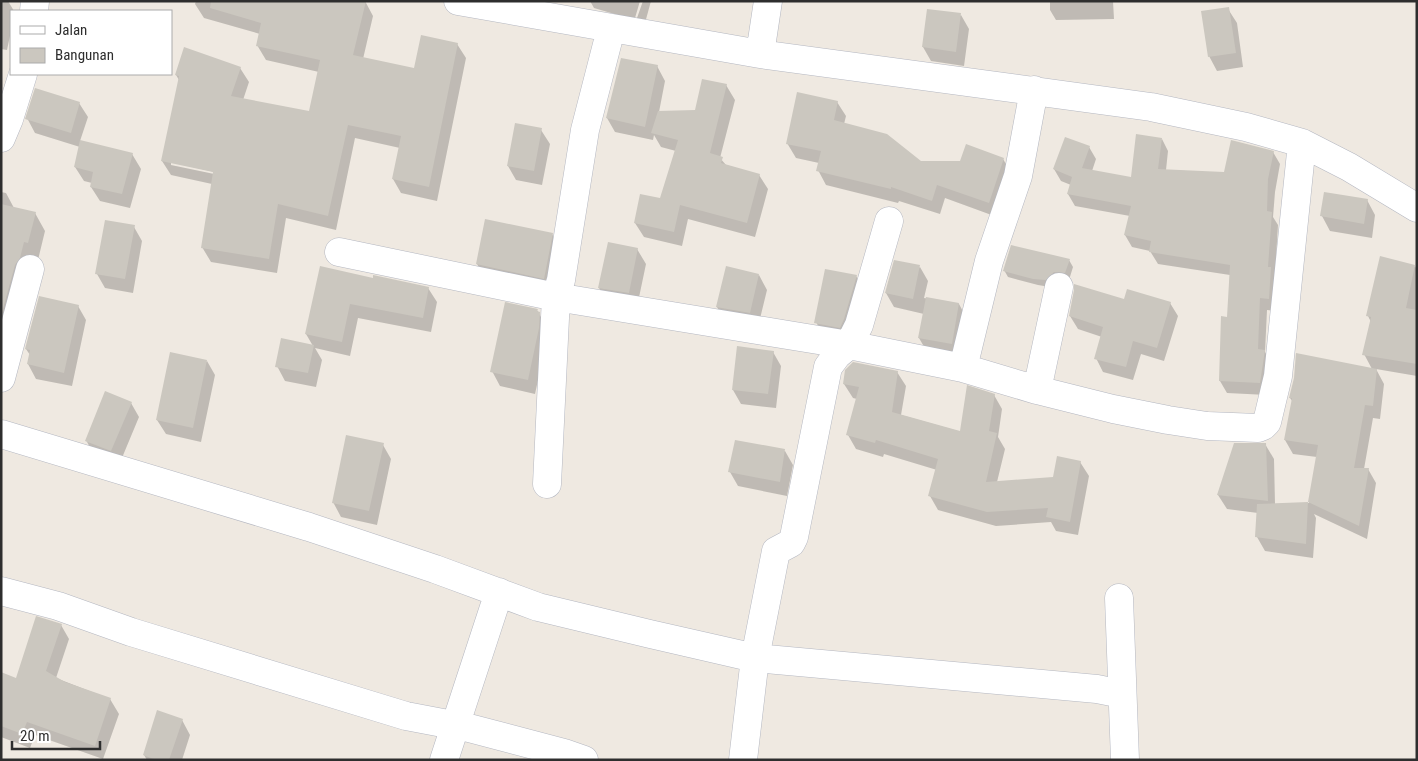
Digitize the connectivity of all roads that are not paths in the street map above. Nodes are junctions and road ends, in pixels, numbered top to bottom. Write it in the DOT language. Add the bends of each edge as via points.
graph roads {
  1 [pos="458,1"];
  2 [pos="768,1"];
  3 [pos="506,6"];
  4 [pos="611,29"];
  5 [pos="760,54"];
  6 [pos="23,75"];
  7 [pos="1034,90"];
  8 [pos="1,138"];
  9 [pos="1302,143"];
  10 [pos="1417,208"];
  11 [pos="889,221"];
  12 [pos="338,252"];
  13 [pos="30,269"];
  14 [pos="1059,287"];
  15 [pos="556,297"];
  16 [pos="849,345"];
  17 [pos="963,368"];
  18 [pos="1,378"];
  19 [pos="1036,390"];
  20 [pos="1,434"];
  21 [pos="547,484"];
  22 [pos="1,591"];
  23 [pos="499,592"];
  24 [pos="1119,598"];
  25 [pos="755,658"];
  26 [pos="1122,694"];
  27 [pos="454,725"];
  28 [pos="444,760"];
  29 [pos="584,760"];
  30 [pos="742,760"];
  31 [pos="1125,760"];
  1 -- 3 [label="street"];
  2 -- 5 [label="street"];
  3 -- 4 [label="street"];
  4 -- 5 [label="street"];
  4 -- 15 [label="street" via="585,130"];
  5 -- 7 [label="street"];
  6 -- 8 [label="street"];
  7 -- 9 [label="street" via="1151,108 1246,127"];
  7 -- 17 [label="street" via="1018,176 989,260"];
  9 -- 10 [label="street"];
  9 -- 19 [label="street" via="1278,376 1267,422 1263,426 1207,426 1113,409"];
  11 -- 16 [label="street" via="859,325"];
  12 -- 15 [label="street"];
  13 -- 18 [label="street"];
  14 -- 19 [label="street"];
  15 -- 16 [label="street"];
  15 -- 21 [label="street"];
  16 -- 17 [label="street"];
  16 -- 25 [label="street" via="828,367 794,537 791,543 776,551"];
  17 -- 19 [label="street"];
  20 -- 23 [label="street" via="309,527"];
  22 -- 27 [label="street" via="406,716"];
  23 -- 25 [label="street" via="538,606"];
  23 -- 27 [label="street"];
  24 -- 26 [label="street"];
  25 -- 26 [label="street"];
  25 -- 30 [label="street"];
  26 -- 31 [label="street"];
  27 -- 28 [label="street"];
  27 -- 29 [label="street"];
}
